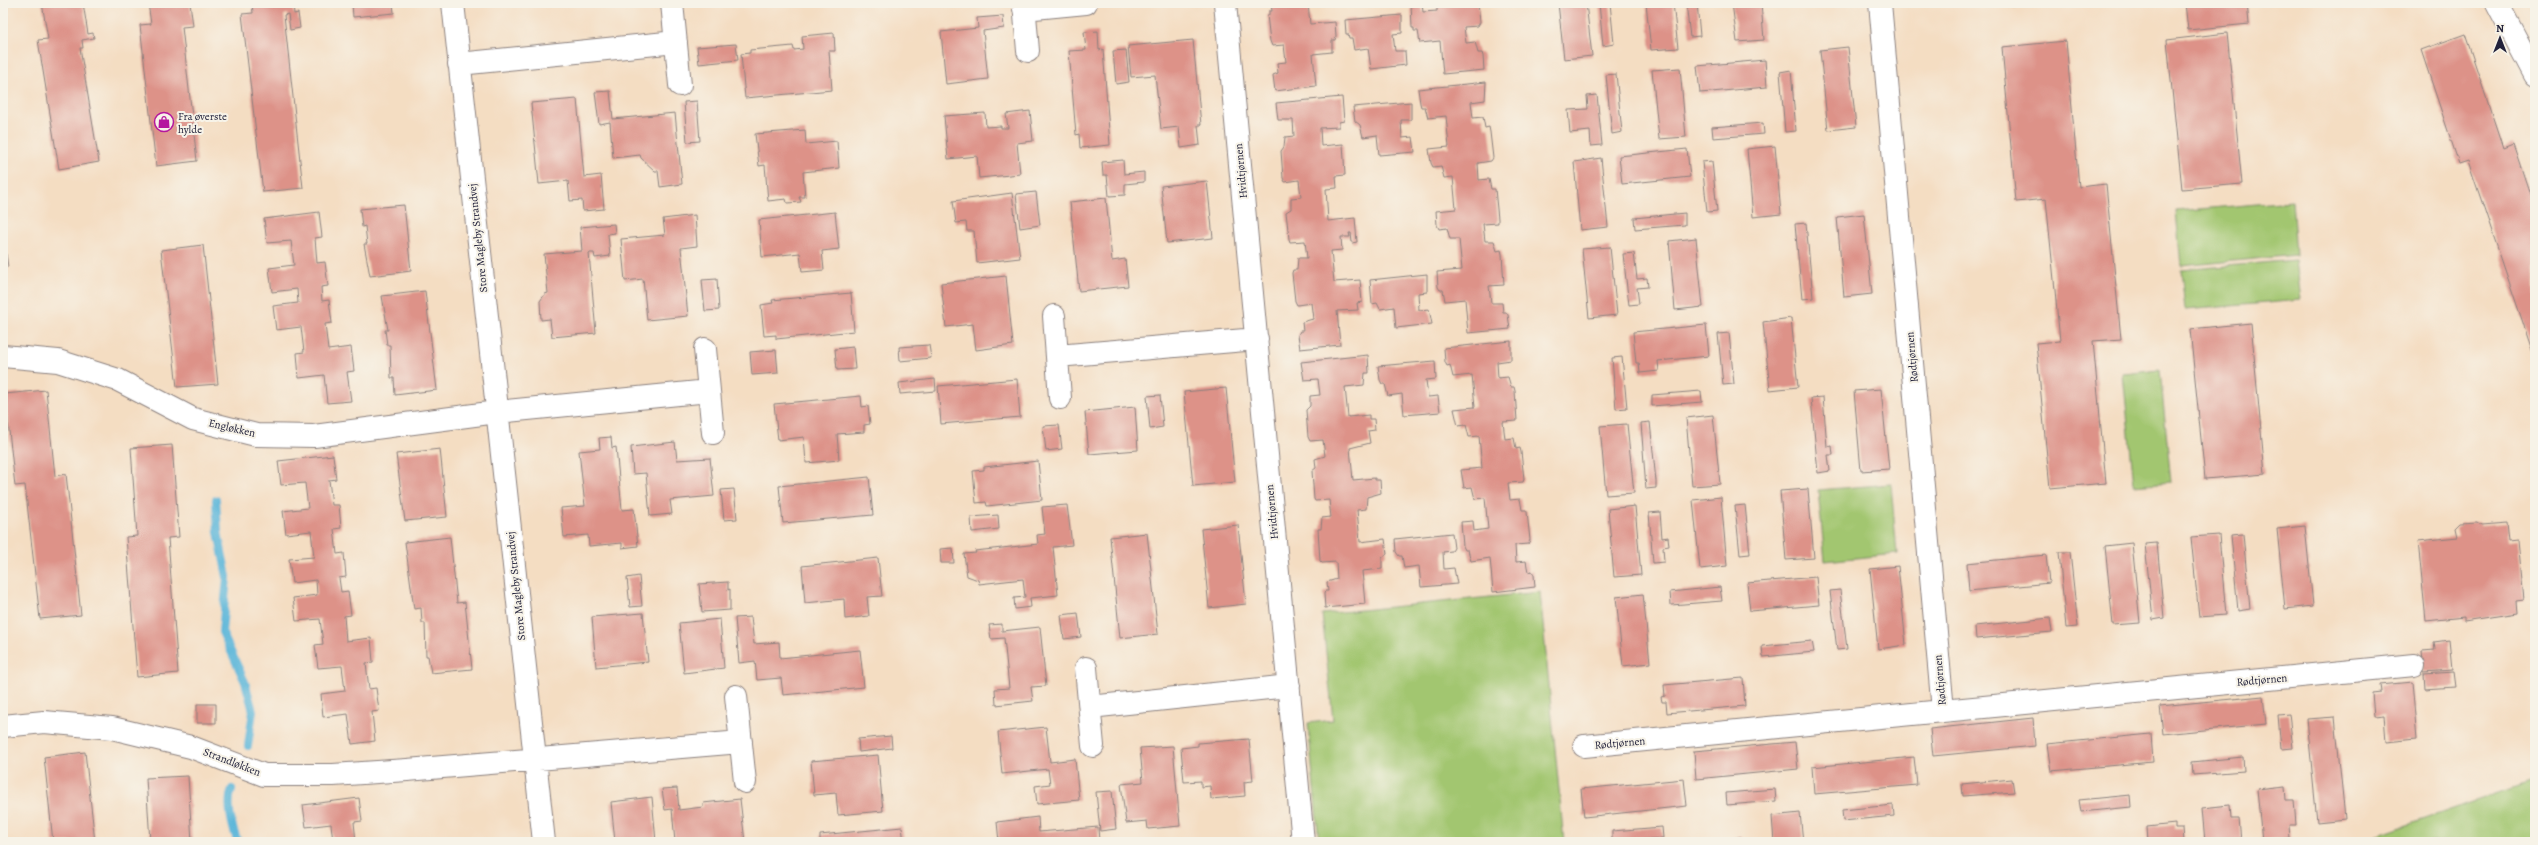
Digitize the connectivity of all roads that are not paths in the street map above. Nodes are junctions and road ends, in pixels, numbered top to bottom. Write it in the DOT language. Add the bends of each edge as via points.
graph roads {
  1 [pos="453,3"];
  2 [pos="672,3"];
  3 [pos="1086,3"];
  4 [pos="1225,3"];
  5 [pos="1880,3"];
  6 [pos="2497,3"];
  7 [pos="1024,6"];
  8 [pos="676,42"];
  9 [pos="1028,51"];
  10 [pos="459,64"];
  11 [pos="2535,75"];
  12 [pos="680,85"];
  13 [pos="1054,316"];
  14 [pos="1256,338"];
  15 [pos="705,349"];
  16 [pos="3,356"];
  17 [pos="1057,356"];
  18 [pos="709,391"];
  19 [pos="1060,398"];
  20 [pos="497,412"];
  21 [pos="713,433"];
  22 [pos="2414,665"];
  23 [pos="1086,668"];
  24 [pos="1289,686"];
  25 [pos="736,696"];
  26 [pos="1090,707"];
  27 [pos="1943,711"];
  28 [pos="3,726"];
  29 [pos="741,742"];
  30 [pos="1093,746"];
  31 [pos="1584,746"];
  32 [pos="535,761"];
  33 [pos="744,782"];
  34 [pos="544,842"];
  35 [pos="1303,842"];
  1 -- 10 [label="street, Store Magleby Strandvej"];
  2 -- 8 [label="street"];
  3 -- 7 [label="street"];
  4 -- 14 [label="street, Hvidtjørnen"];
  5 -- 27 [label="street, Rødtjørnen"];
  6 -- 11 [label="street"];
  7 -- 9 [label="street"];
  8 -- 10 [label="street"];
  8 -- 12 [label="street"];
  10 -- 20 [label="street, Store Magleby Strandvej"];
  13 -- 17 [label="street"];
  14 -- 17 [label="street"];
  14 -- 24 [label="street, Hvidtjørnen"];
  15 -- 18 [label="street"];
  16 -- 20 [label="street, Engløkken" via="58,361 118,380 193,419 256,435 314,436"];
  17 -- 19 [label="street"];
  18 -- 20 [label="street"];
  18 -- 21 [label="street"];
  20 -- 32 [label="street, Store Magleby Strandvej"];
  22 -- 27 [label="street, Rødtjørnen"];
  23 -- 26 [label="street"];
  24 -- 26 [label="street"];
  24 -- 35 [label="street, Hvidtjørnen"];
  25 -- 29 [label="street"];
  26 -- 30 [label="street"];
  27 -- 31 [label="street, Rødtjørnen"];
  28 -- 32 [label="street, Strandløkken" via="44,722 112,728 190,747 264,775 333,775"];
  29 -- 32 [label="street"];
  29 -- 33 [label="street"];
  32 -- 34 [label="street, Store Magleby Strandvej"];
}
